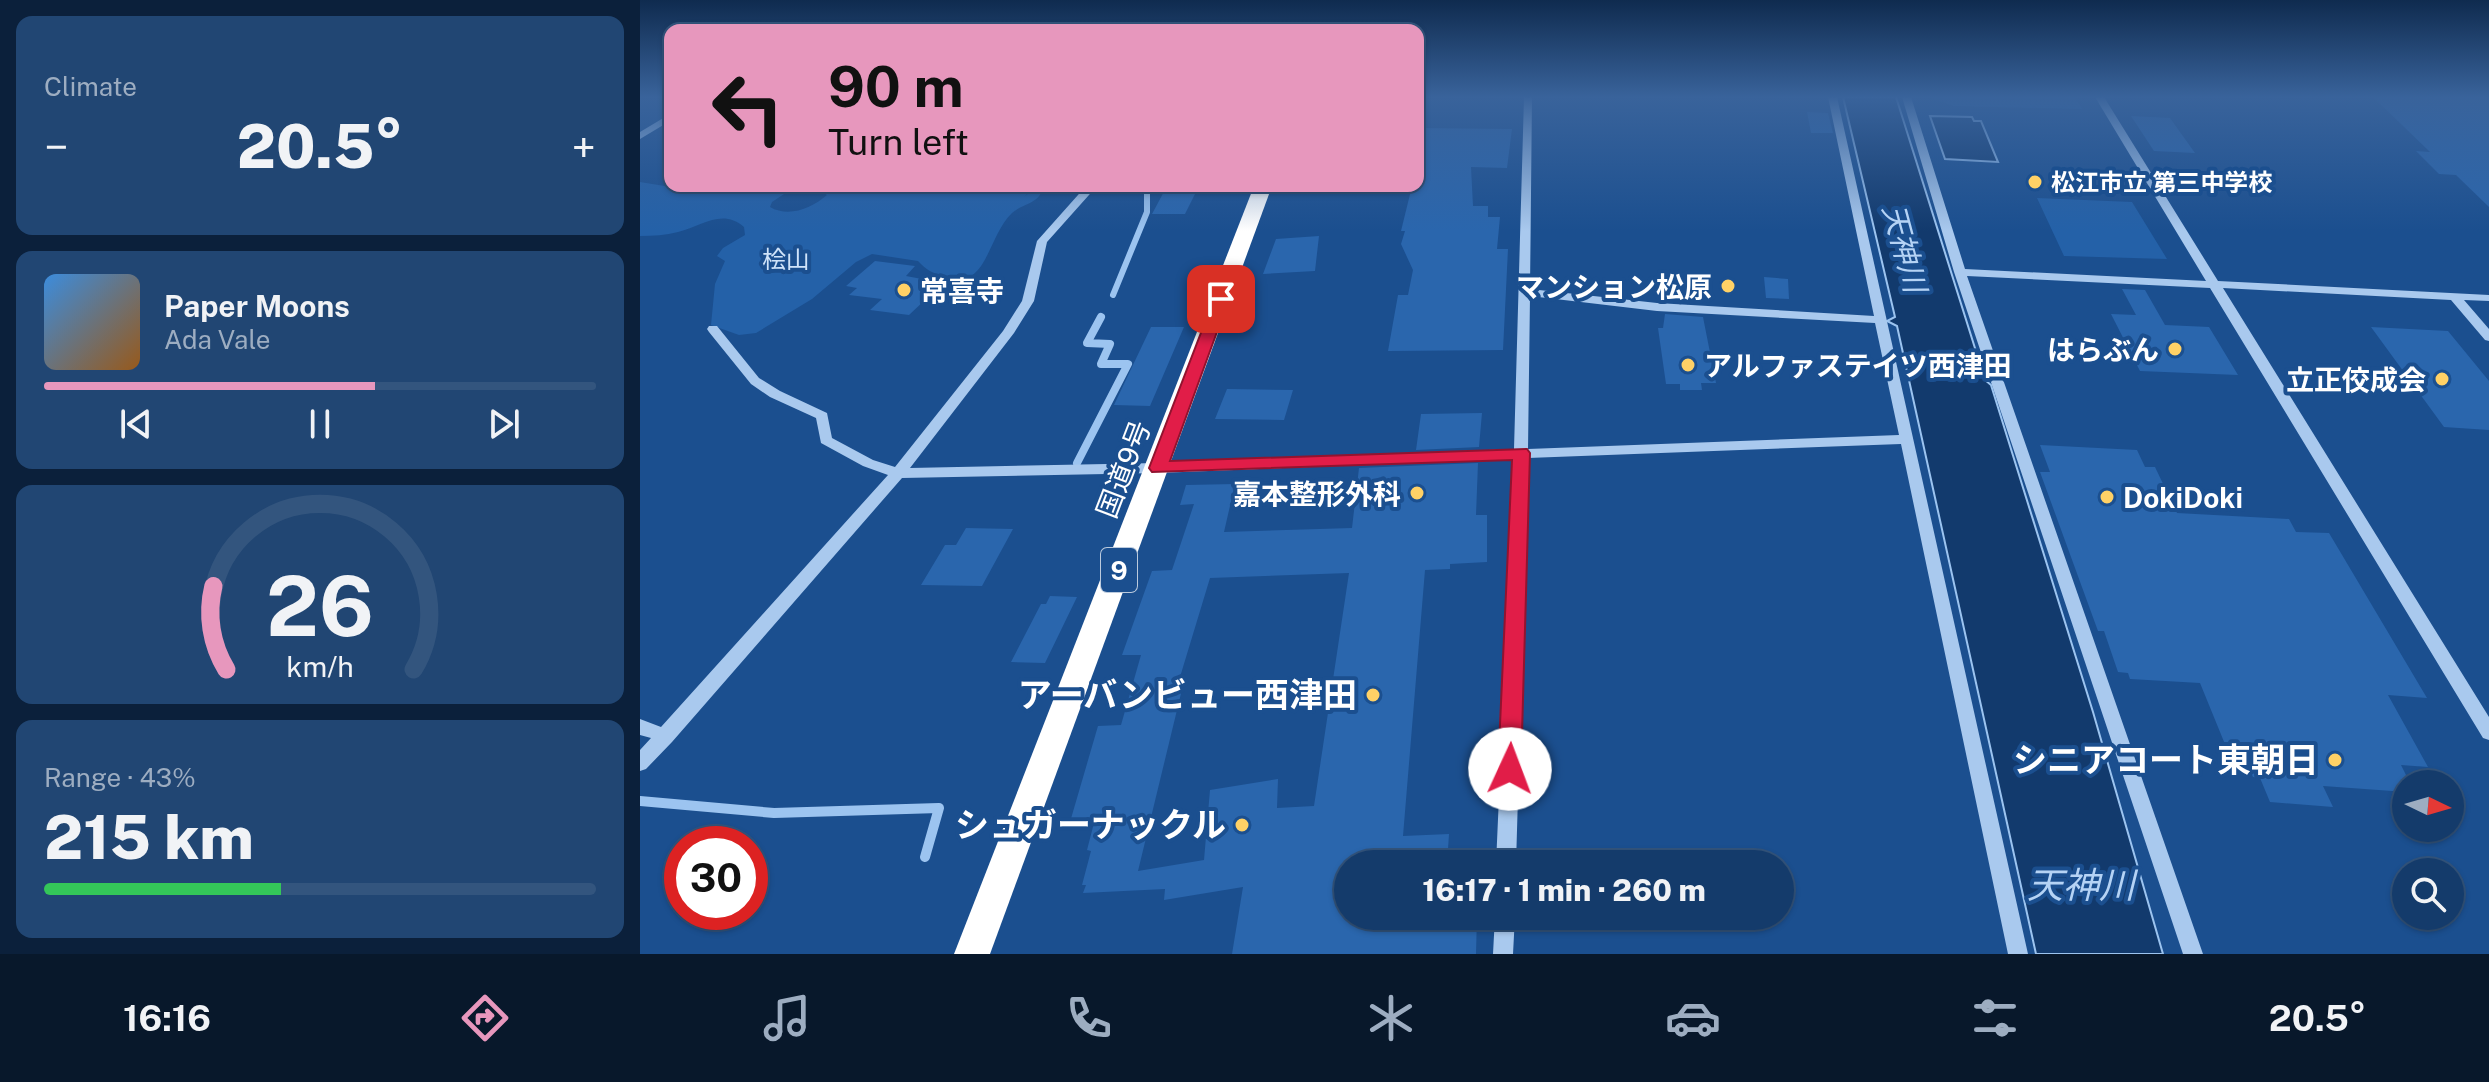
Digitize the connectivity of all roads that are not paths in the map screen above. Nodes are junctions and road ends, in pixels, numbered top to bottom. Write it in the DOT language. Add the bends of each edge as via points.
graph roads {
  1 [pos="1527,142"];
  2 [pos="1841,142"];
  3 [pos="1920,142"];
  4 [pos="2126,142"];
  5 [pos="1087,192"];
  6 [pos="1261,192"];
  7 [pos="1960,272"];
  8 [pos="2211,283"];
  9 [pos="1524,292"];
  10 [pos="2454,296"];
  11 [pos="2489,298"];
  12 [pos="1879,320"];
  13 [pos="713,329"];
  14 [pos="2489,337"];
  15 [pos="1906,439"];
  16 [pos="1521,453"];
  17 [pos="1158,468"];
  18 [pos="898,473"];
  19 [pos="640,727"];
  20 [pos="2489,732"];
  21 [pos="666,736"];
  22 [pos="640,763"];
  23 [pos="1507,850"];
  24 [pos="1504,930"];
  25 [pos="972,954"];
  26 [pos="1503,954"];
  27 [pos="2018,954"];
  28 [pos="2193,954"];
  1 -- 9 [label="street"];
  2 -- 12 [label="street"];
  3 -- 7 [label="street"];
  4 -- 8 [label="street"];
  5 -- 18 [label="street" via="1042,241 1022,312"];
  6 -- 17 [label="highway, 国道9号 / 9"];
  7 -- 8 [label="street"];
  7 -- 28 [label="street"];
  8 -- 10 [label="street"];
  8 -- 20 [label="street"];
  9 -- 12 [label="street" via="1699,311"];
  9 -- 16 [label="street"];
  10 -- 11 [label="street"];
  10 -- 14 [label="street"];
  12 -- 15 [label="street"];
  13 -- 18 [label="street" via="755,381 822,416 826,440"];
  15 -- 16 [label="street"];
  15 -- 27 [label="street"];
  16 -- 17 [label="street"];
  16 -- 23 [label="street"];
  17 -- 18 [label="street"];
  17 -- 25 [label="highway, 国道9号 / 9"];
  18 -- 21 [label="street"];
  19 -- 21 [label="street"];
  21 -- 22 [label="street"];
  24 -- 26 [label="street"];
}
